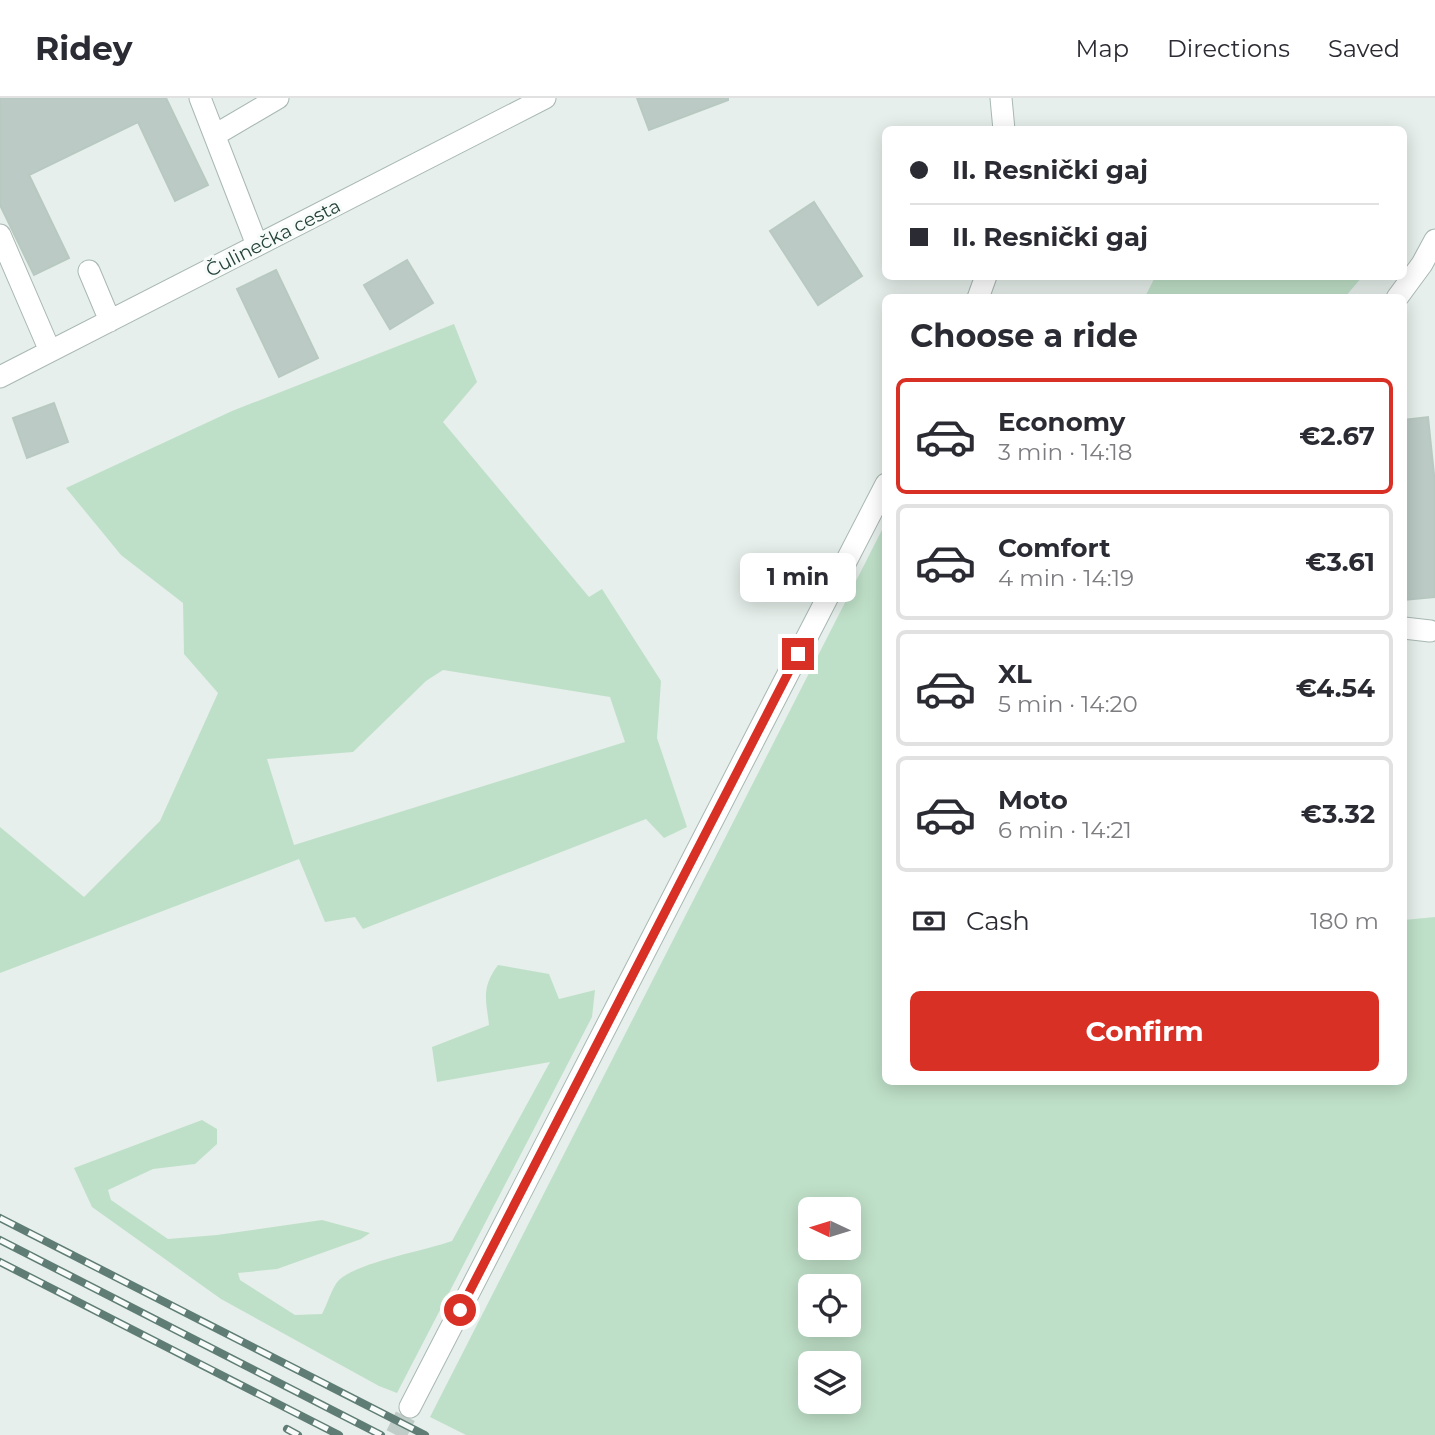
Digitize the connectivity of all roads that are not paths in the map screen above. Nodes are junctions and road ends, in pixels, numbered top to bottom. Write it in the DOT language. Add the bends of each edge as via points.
graph roads {
  1 [pos="200,98"];
  2 [pos="278,98"];
  3 [pos="545,98"];
  4 [pos="1001,98"];
  5 [pos="1004,126"];
  6 [pos="215,135"];
  7 [pos="0,235"];
  8 [pos="1435,240"];
  9 [pos="257,245"];
  10 [pos="89,271"];
  11 [pos="1400,294"];
  12 [pos="110,321"];
  13 [pos="50,351"];
  14 [pos="0,377"];
  15 [pos="882,492"];
  16 [pos="1407,628"];
  17 [pos="1430,631"];
  18 [pos="410,1408"];
  1 -- 6 [label="street"];
  2 -- 6 [label="street"];
  3 -- 9 [label="street, Čulinečka cesta"];
  4 -- 5 [label="street"];
  6 -- 9 [label="street"];
  7 -- 13 [label="street"];
  8 -- 11 [label="street"];
  9 -- 12 [label="street, Čulinečka cesta"];
  10 -- 12 [label="street"];
  12 -- 13 [label="street, Čulinečka cesta"];
  13 -- 14 [label="street, Čulinečka cesta"];
  15 -- 18 [label="street"];
  16 -- 17 [label="street"];
}
